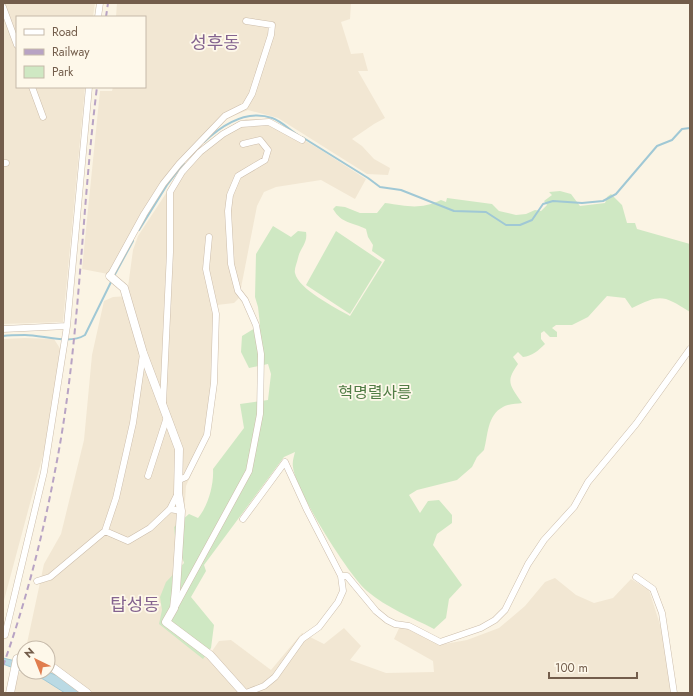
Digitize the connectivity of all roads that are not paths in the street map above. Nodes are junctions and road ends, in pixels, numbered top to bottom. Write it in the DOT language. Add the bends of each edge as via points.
graph roads {
  1 [pos="100,3"];
  2 [pos="3,7"];
  3 [pos="98,16"];
  4 [pos="246,21"];
  5 [pos="16,42"];
  6 [pos="32,88"];
  7 [pos="88,88"];
  8 [pos="43,117"];
  9 [pos="302,140"];
  10 [pos="243,144"];
  11 [pos="209,237"];
  12 [pos="113,277"];
  13 [pos="67,326"];
  14 [pos="3,329"];
  15 [pos="690,349"];
  16 [pos="144,353"];
  17 [pos="163,406"];
  18 [pos="167,417"];
  19 [pos="148,476"];
  20 [pos="179,480"];
  21 [pos="178,494"];
  22 [pos="170,508"];
  23 [pos="181,511"];
  24 [pos="243,519"];
  25 [pos="105,531"];
  26 [pos="341,576"];
  27 [pos="636,578"];
  28 [pos="37,581"];
  29 [pos="174,608"];
  30 [pos="5,635"];
  31 [pos="16,667"];
  32 [pos="56,670"];
  33 [pos="10,693"];
  34 [pos="87,693"];
  35 [pos="245,693"];
  36 [pos="674,693"];
  1 -- 3 [label="street"];
  2 -- 5 [label="street"];
  4 -- 12 [label="street" via="272,25 252,94 245,106 225,116 163,184 144,214"];
  6 -- 8 [label="street"];
  7 -- 13 [label="street"];
  9 -- 17 [label="street" via="269,122 241,124 200,152 182,172 170,192"];
  10 -- 29 [label="street" via="260,140 268,150 265,160 238,176 230,195 228,211 231,264 238,291 256,325 261,354 260,414 249,471"];
  11 -- 20 [label="street" via="206,269 216,314 214,383 207,435 186,477"];
  12 -- 16 [label="street" via="124,288"];
  13 -- 14 [label="street"];
  13 -- 30 [label="street" via="44,472"];
  15 -- 26 [label="street" via="636,424 588,482 574,507 544,540 504,610 495,620 481,628 440,642 409,626 387,620 376,611 347,576"];
  16 -- 17 [label="street"];
  16 -- 25 [label="street" via="133,423 116,498"];
  17 -- 18 [label="street"];
  18 -- 19 [label="street"];
  18 -- 20 [label="street" via="178,449"];
  20 -- 21 [label="street"];
  21 -- 22 [label="street"];
  21 -- 23 [label="street"];
  22 -- 23 [label="street"];
  22 -- 25 [label="street" via="150,528 128,541"];
  23 -- 29 [label="street"];
  24 -- 26 [label="street" via="285,462"];
  25 -- 28 [label="street" via="50,577"];
  26 -- 35 [label="street" via="343,591 319,627 302,639 275,677 264,686"];
  27 -- 36 [label="street" via="653,589 662,613"];
  29 -- 35 [label="street" via="166,622 210,655"];
  31 -- 33 [label="street"];
  32 -- 34 [label="street"];
}
